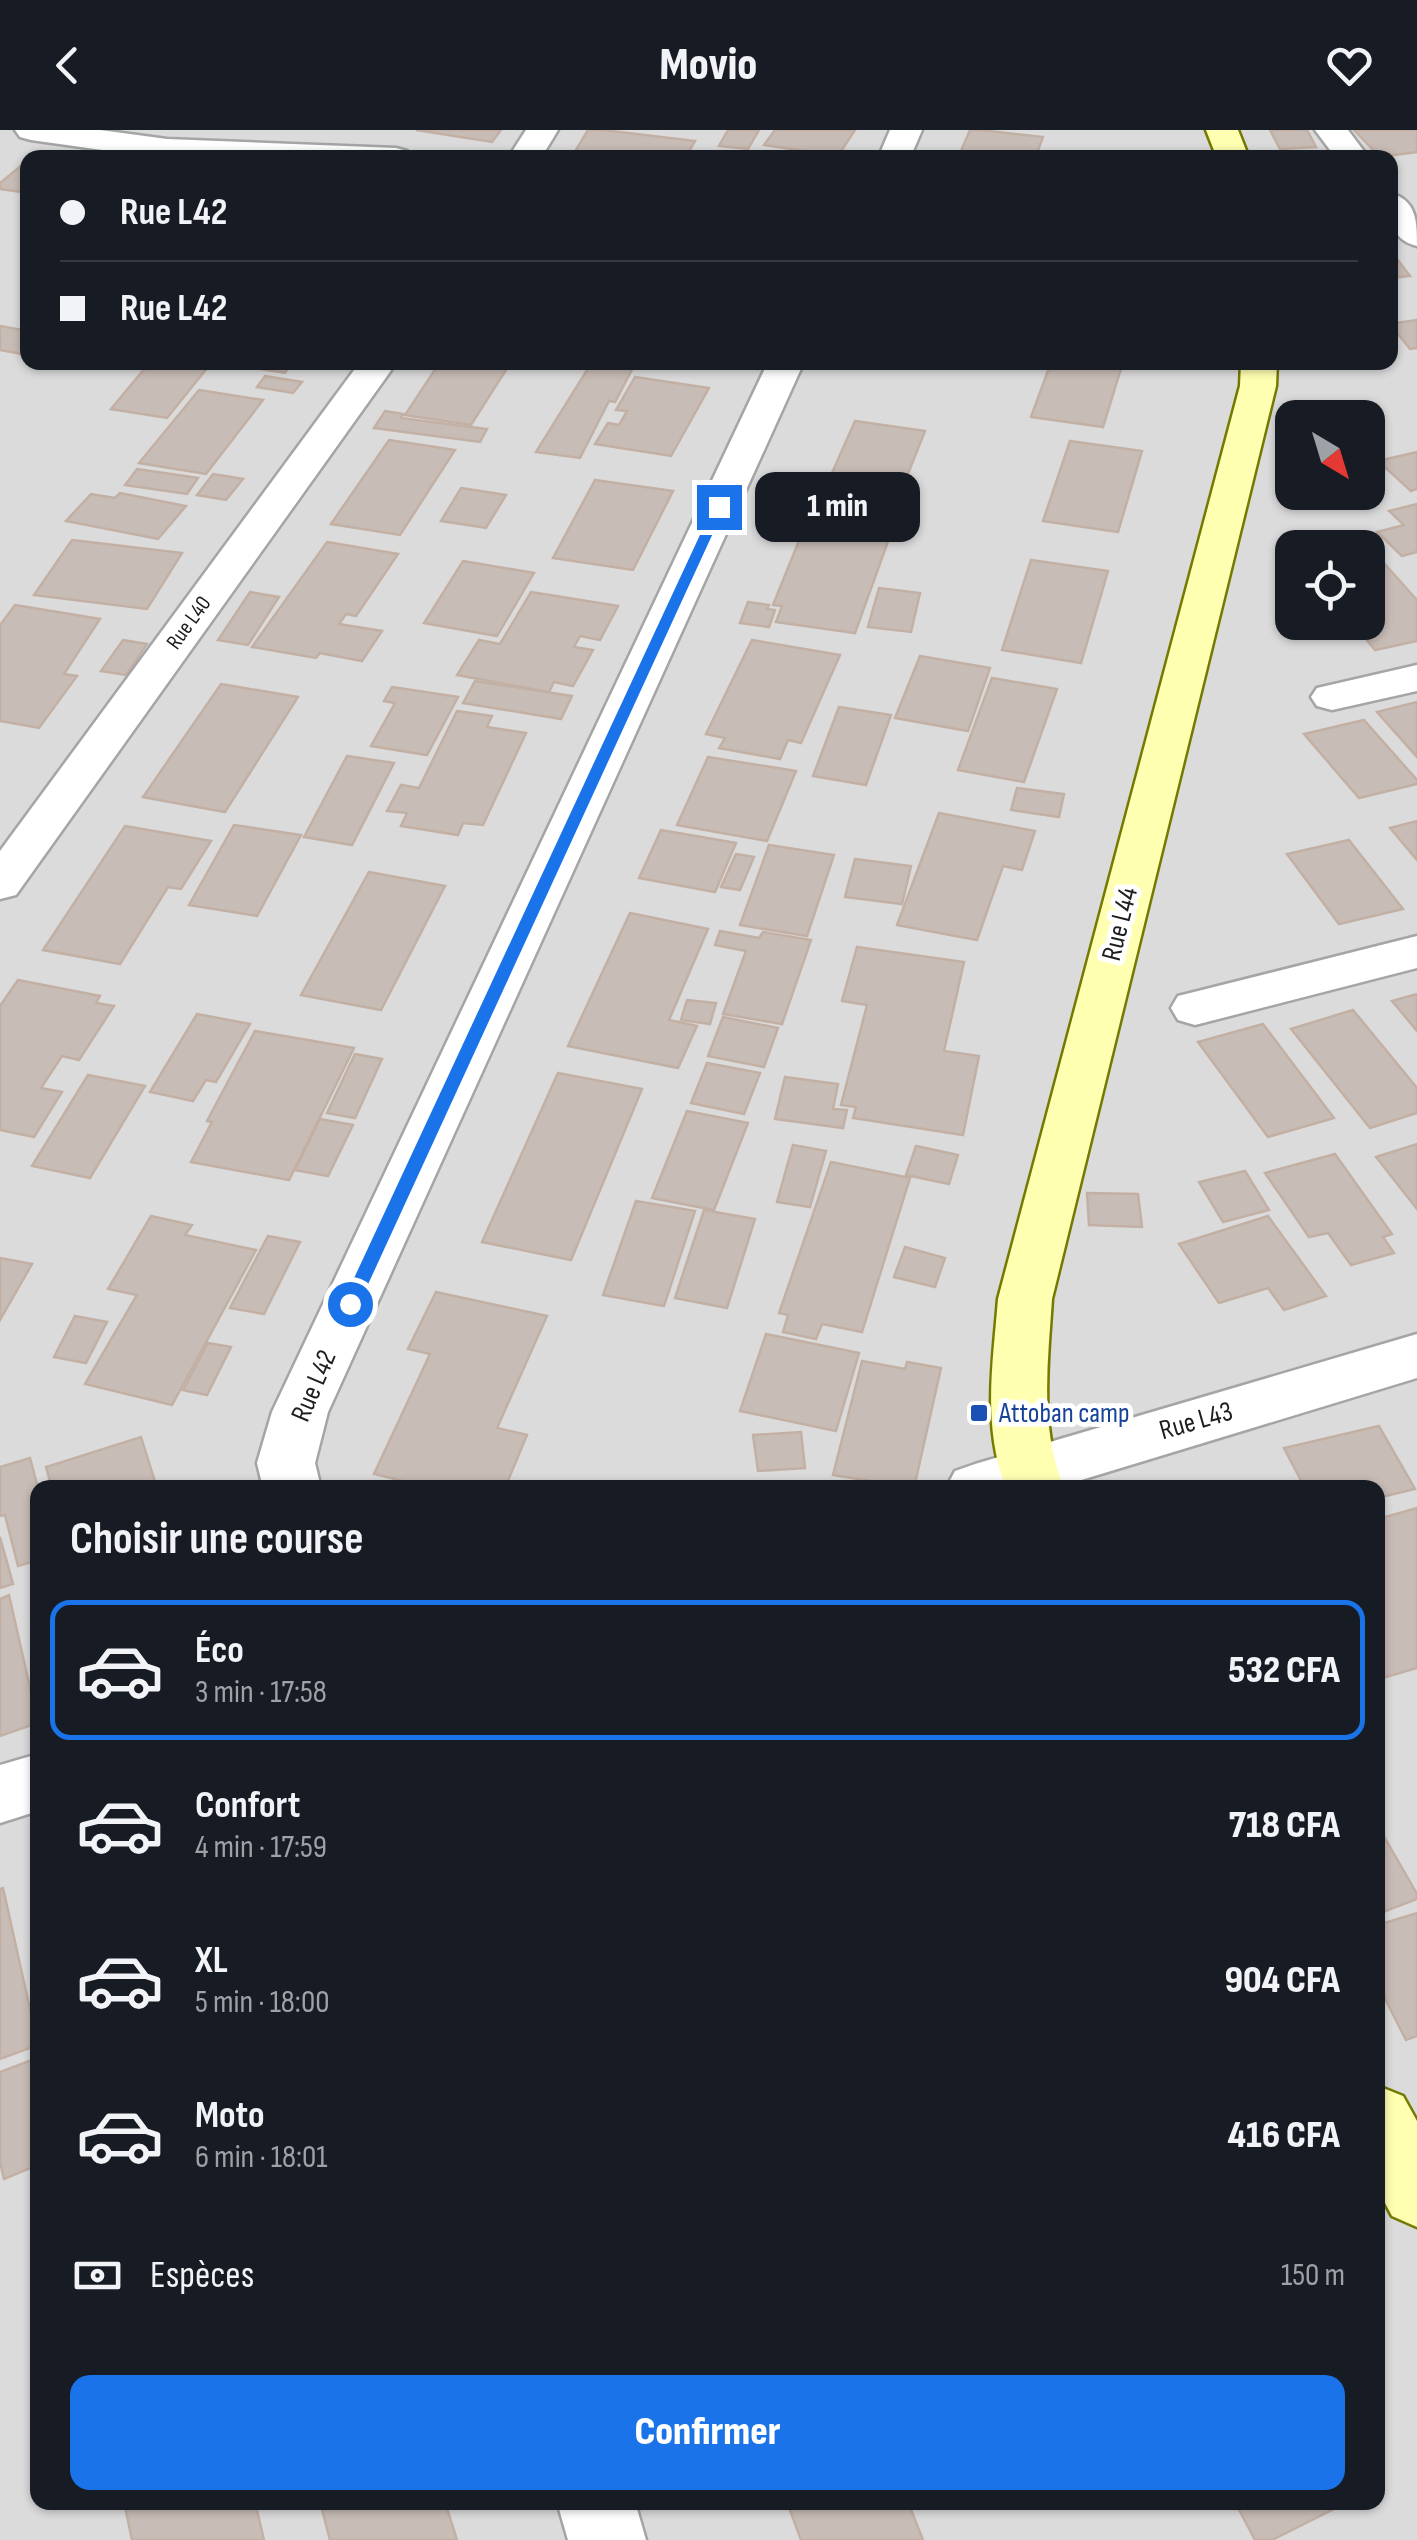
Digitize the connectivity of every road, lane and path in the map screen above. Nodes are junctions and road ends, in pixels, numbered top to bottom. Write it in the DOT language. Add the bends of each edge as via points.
graph roads {
  1 [pos="32,130"];
  2 [pos="1331,130"];
  3 [pos="212,150"];
  4 [pos="1347,150"];
  5 [pos="1398,213"];
  6 [pos="1417,236"];
  7 [pos="372,370"];
  8 [pos="782,370"];
  9 [pos="1258,370"];
  10 [pos="1417,678"];
  11 [pos="1332,696"];
  12 [pos="0,884"];
  13 [pos="1417,952"];
  14 [pos="1194,1008"];
  15 [pos="1417,1356"];
  16 [pos="290,1480"];
  17 [pos="1012,1480"];
  18 [pos="1018,1480"];
  19 [pos="30,1785"];
  20 [pos="0,1794"];
  21 [pos="1385,2134"];
  22 [pos="1417,2191"];
  23 [pos="598,2510"];
  24 [pos="607,2540"];
  1 -- 3 [label="street"];
  2 -- 4 [label="street"];
  5 -- 6 [label="street"];
  7 -- 12 [label="street, Rue L40"];
  8 -- 16 [label="street, Rue L42" via="300,1412 286,1463"];
  9 -- 17 [label="street, Rue L44" via="1024,1299"];
  10 -- 11 [label="street"];
  13 -- 14 [label="street"];
  15 -- 18 [label="street, Rue L43"];
  19 -- 20 [label="street"];
  21 -- 22 [label="street"];
  23 -- 24 [label="street"];
}
